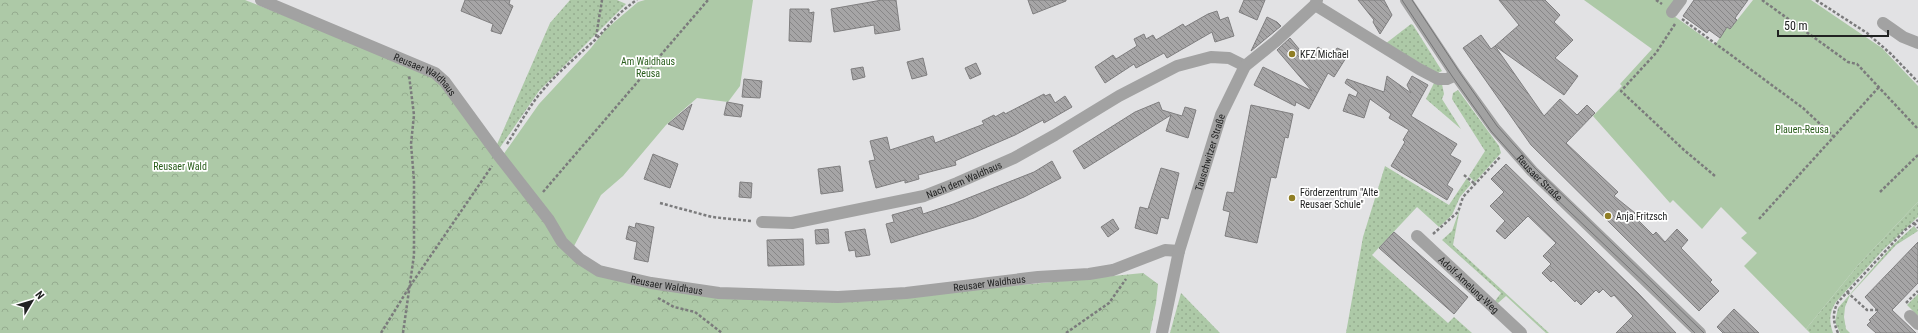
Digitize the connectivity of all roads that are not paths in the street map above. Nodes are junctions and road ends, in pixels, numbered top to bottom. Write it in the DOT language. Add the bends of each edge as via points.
graph roads {
  1 [pos="261,0"];
  2 [pos="1406,0"];
  3 [pos="1681,0"];
  4 [pos="1316,2"];
  5 [pos="1672,12"];
  6 [pos="1883,23"];
  7 [pos="1918,42"];
  8 [pos="1245,66"];
  9 [pos="1456,75"];
  10 [pos="762,222"];
  11 [pos="1421,239"];
  12 [pos="1179,251"];
  13 [pos="1162,333"];
  14 [pos="1520,333"];
  15 [pos="1700,333"];
  1 -- 12 [label="street, Reusaer Waldhaus" via="435,73 445,82 535,201 562,242 599,272 719,293 838,297 906,293 1101,272 1113,270 1165,250"];
  2 -- 9 [label="street, Reusaer Straße"];
  3 -- 5 [label="street"];
  4 -- 8 [label="street, Tauschwitzer Straße" via="1276,41"];
  4 -- 9 [label="street, Tauschwitzer Straße" via="1431,75 1446,79"];
  6 -- 7 [label="street" via="1903,37"];
  8 -- 10 [label="street, Nach dem Waldhaus" via="1229,58 1211,57 1177,66 1119,96 1014,158 924,196 792,223"];
  8 -- 12 [label="street, Tauschwitzer Straße" via="1221,115"];
  9 -- 15 [label="street, Reusaer Straße" via="1495,129 1532,171"];
  11 -- 14 [label="street, Adolf-Amelung-Weg"];
  12 -- 13 [label="street, Tauschwitzer Straße"];
}
